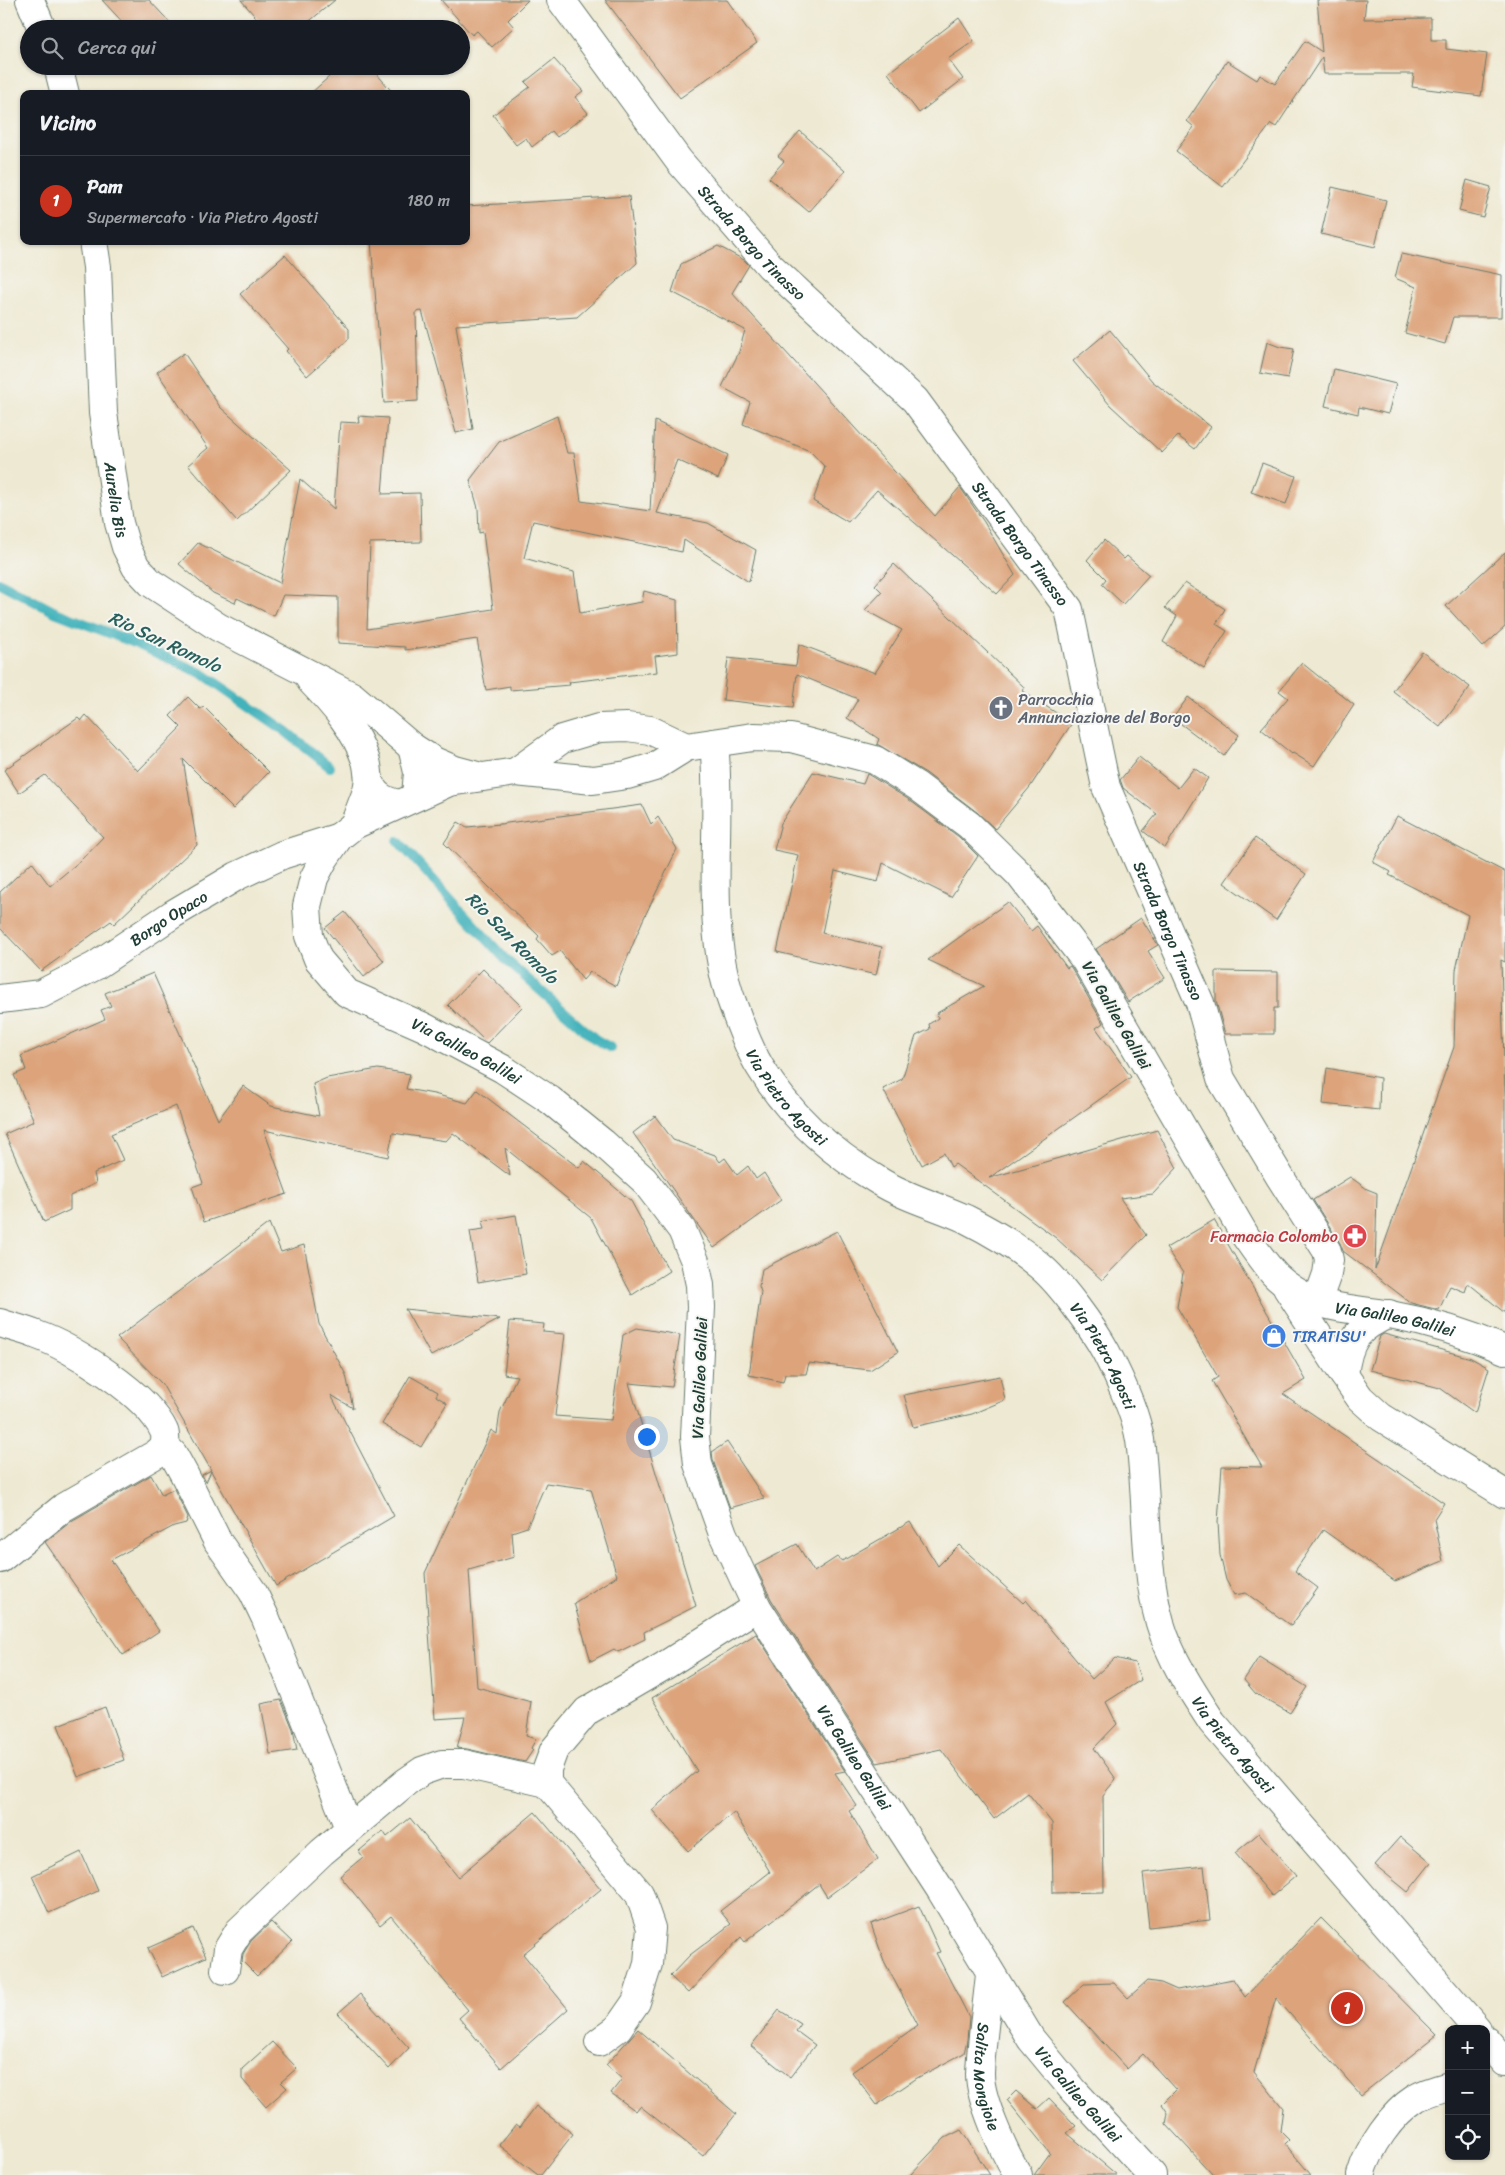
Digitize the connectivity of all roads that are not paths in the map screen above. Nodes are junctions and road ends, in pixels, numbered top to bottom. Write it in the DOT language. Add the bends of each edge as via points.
graph roads {
  1 [pos="30,0"];
  2 [pos="561,0"];
  3 [pos="38,20"];
  4 [pos="60,75"];
  5 [pos="64,90"];
  6 [pos="93,245"];
  7 [pos="296,666"];
  8 [pos="650,730"];
  9 [pos="562,739"];
  10 [pos="714,743"];
  11 [pos="412,747"];
  12 [pos="686,747"];
  13 [pos="654,766"];
  14 [pos="516,772"];
  15 [pos="564,776"];
  16 [pos="481,777"];
  17 [pos="369,779"];
  18 [pos="407,800"];
  19 [pos="347,831"];
  20 [pos="0,999"];
  21 [pos="1286,1285"];
  22 [pos="1317,1302"];
  23 [pos="1388,1314"];
  24 [pos="0,1323"];
  25 [pos="1505,1350"];
  26 [pos="1344,1375"];
  27 [pos="164,1446"];
  28 [pos="1505,1494"];
  29 [pos="0,1559"];
  30 [pos="757,1607"];
  31 [pos="547,1783"];
  32 [pos="349,1828"];
  33 [pos="226,1970"];
  34 [pos="990,1974"];
  35 [pos="1474,2025"];
  36 [pos="599,2042"];
  37 [pos="1490,2045"];
  38 [pos="1505,2062"];
  39 [pos="1505,2068"];
  40 [pos="1490,2073"];
  41 [pos="1445,2087"];
  42 [pos="1018,2175"];
  43 [pos="1152,2175"];
  44 [pos="1361,2175"];
  1 -- 3 [label="main road"];
  2 -- 22 [label="main road, Strada Borgo Tinasso" via="679,161 770,266 915,400 1069,610 1106,787 1200,1003 1221,1079 1327,1251 1328,1266"];
  4 -- 5 [label="main road"];
  6 -- 7 [label="main road, Aurelia Bis" via="104,412 118,523 129,554 151,583 218,627"];
  7 -- 11 [label="main road, Aurelia Bis" via="352,696"];
  7 -- 17 [label="main road" via="346,721 366,761"];
  8 -- 9 [label="main road, Via Galileo Galilei" via="627,726 599,728"];
  8 -- 12 [label="main road, Via Galileo Galilei"];
  8 -- 13 [label="main road" via="656,743"];
  9 -- 14 [label="main road, Via Galileo Galilei"];
  9 -- 15 [label="main road" via="560,764"];
  10 -- 12 [label="main road, Via Galileo Galilei"];
  10 -- 21 [label="main road, Via Galileo Galilei" via="753,737 791,738 875,760 917,786 969,825 1019,874 1085,960 1246,1237 1271,1273"];
  10 -- 35 [label="main road, Via Pietro Agosti" via="718,781 716,933 731,1000 759,1066 809,1130 842,1156 881,1183 966,1220 1009,1243 1042,1268 1076,1307 1105,1350 1125,1392 1140,1437 1152,1583 1160,1622 1176,1668 1212,1722"];
  11 -- 16 [label="main road, Aurelia Bis" via="434,761"];
  11 -- 18 [label="main road" via="418,772"];
  12 -- 13 [label="main road, Via Galileo Galilei"];
  13 -- 15 [label="main road, Via Galileo Galilei" via="627,775 593,780"];
  14 -- 15 [label="main road, Via Galileo Galilei"];
  14 -- 16 [label="main road, Via Galileo Galilei"];
  16 -- 18 [label="main road, Via Galileo Galilei" via="449,782"];
  17 -- 18 [label="main road" via="378,796 387,801"];
  17 -- 19 [label="main road" via="367,791"];
  18 -- 19 [label="main road, Via Galileo Galilei"];
  19 -- 20 [label="main road, Borgo Opaco" via="282,854 236,876 95,966 41,994"];
  19 -- 30 [label="main road, Via Galileo Galilei" via="324,859 314,878 307,906 309,936 318,959 348,993 424,1027 503,1069 550,1100 644,1180 682,1230 695,1261 700,1285 695,1437 698,1464 723,1534"];
  21 -- 22 [label="main road, Via Galileo Galilei"];
  21 -- 26 [label="main road"];
  22 -- 23 [label="main road, Via Galileo Galilei"];
  23 -- 25 [label="main road, Via Galileo Galilei" via="1446,1328"];
  23 -- 26 [label="main road" via="1370,1322 1355,1338 1346,1358"];
  24 -- 27 [label="main road" via="38,1335 78,1356 132,1393 155,1415 165,1432"];
  26 -- 28 [label="main road" via="1360,1398 1381,1417"];
  27 -- 29 [label="main road" via="156,1454 64,1507"];
  27 -- 32 [label="main road" via="173,1454 218,1542 253,1592 266,1618"];
  30 -- 31 [label="main road" via="587,1711 554,1750 546,1769"];
  30 -- 34 [label="main road, Via Galileo Galilei" via="940,1889"];
  31 -- 32 [label="main road" via="464,1764 442,1764 422,1771 406,1782"];
  31 -- 36 [label="main road" via="639,1893 651,1928 648,1964 636,2002 618,2028"];
  32 -- 33 [label="main road" via="239,1931 228,1949"];
  34 -- 42 [label="main road, Salita Mongioie" via="980,2076 1003,2147"];
  34 -- 43 [label="main road, Via Galileo Galilei" via="1031,2039"];
  37 -- 38 [label="main road"];
  39 -- 40 [label="main road"];
  41 -- 44 [label="main road" via="1417,2097 1401,2109 1365,2160"];
}
